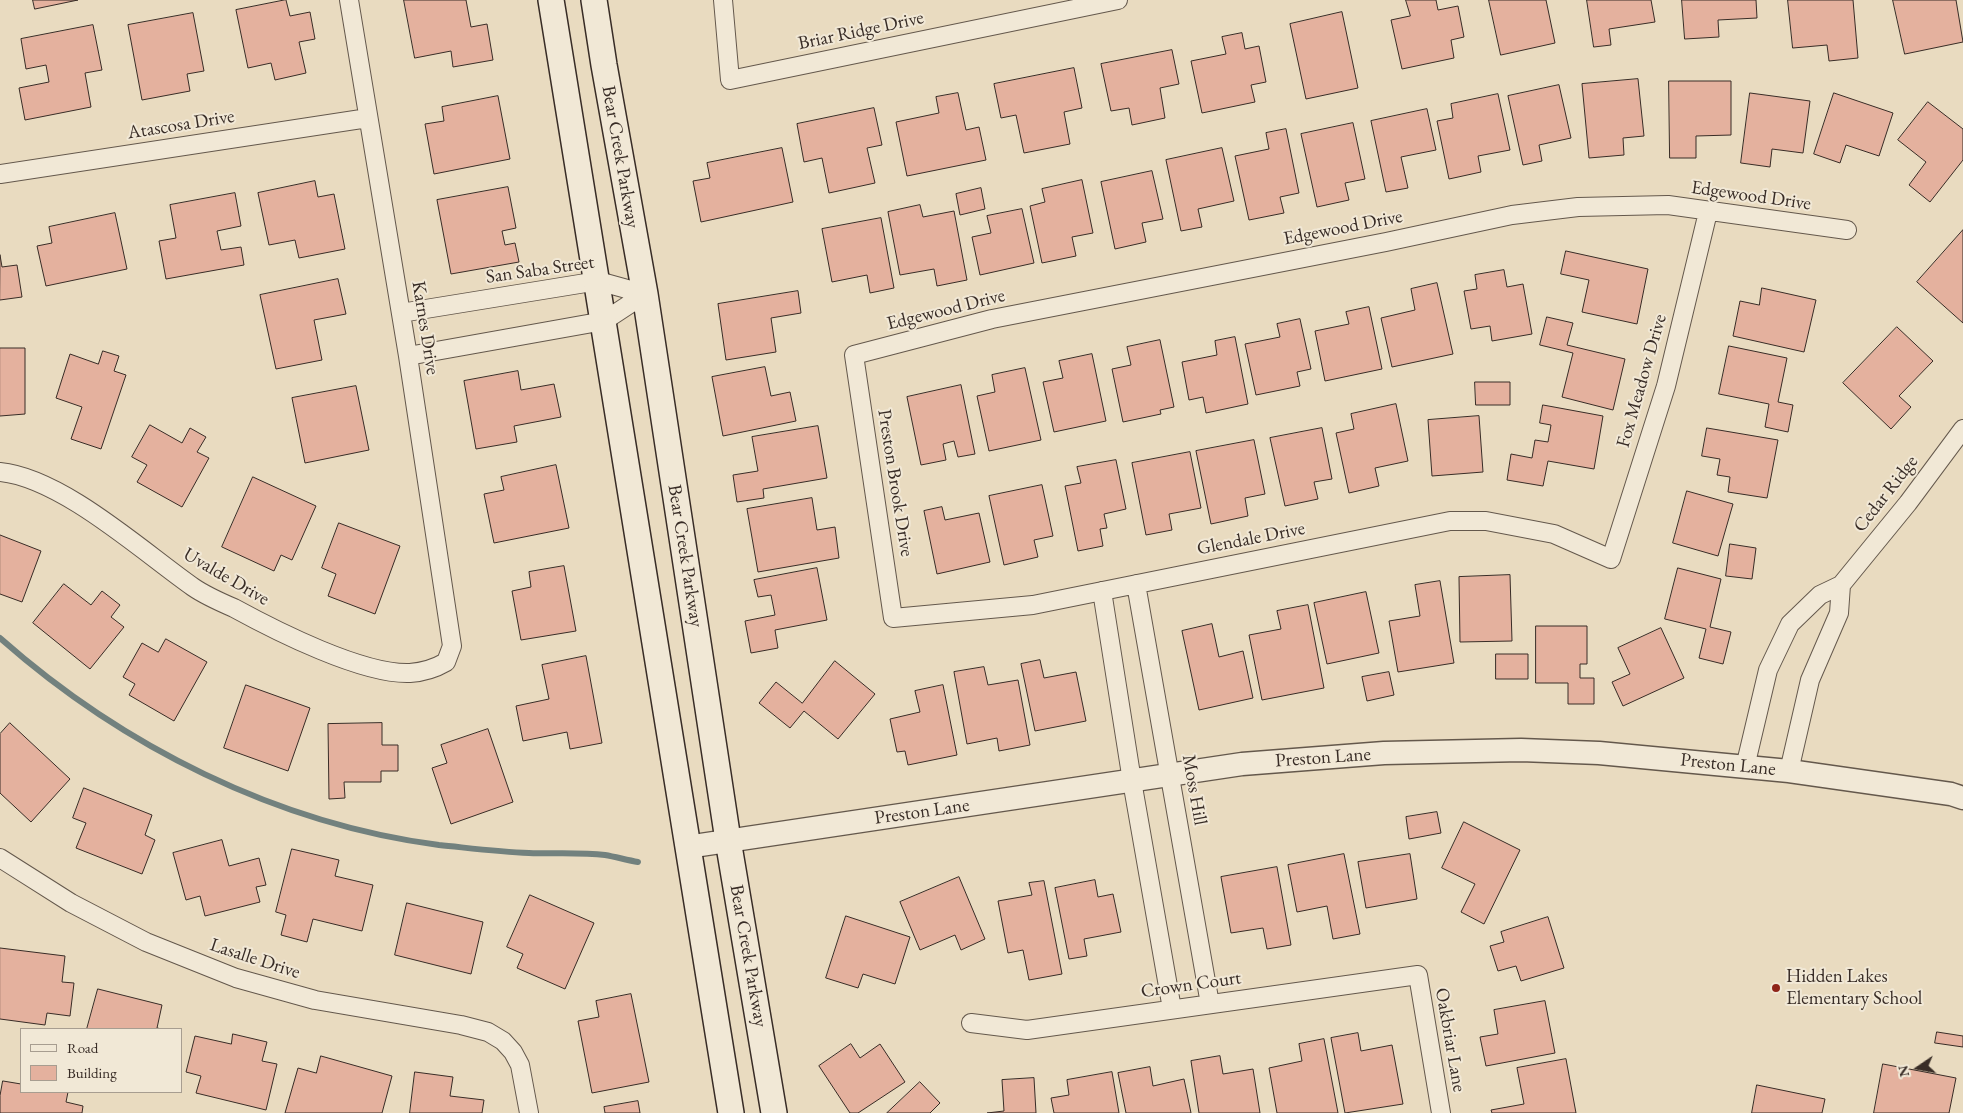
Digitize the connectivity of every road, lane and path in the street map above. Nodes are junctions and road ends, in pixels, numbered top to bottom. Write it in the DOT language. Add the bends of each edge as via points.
graph roads {
  1 [pos="348,0"];
  2 [pos="551,0"];
  3 [pos="594,0"];
  4 [pos="723,0"];
  5 [pos="1118,0"];
  6 [pos="368,118"];
  7 [pos="0,174"];
  8 [pos="1708,212"];
  9 [pos="1847,230"];
  10 [pos="598,280"];
  11 [pos="645,294"];
  12 [pos="401,313"];
  13 [pos="604,321"];
  14 [pos="854,355"];
  15 [pos="408,356"];
  16 [pos="1963,429"];
  17 [pos="0,472"];
  18 [pos="1611,559"];
  19 [pos="1136,584"];
  20 [pos="1841,585"];
  21 [pos="1102,591"];
  22 [pos="893,618"];
  23 [pos="446,662"];
  24 [pos="1745,767"];
  25 [pos="1789,771"];
  26 [pos="1170,775"];
  27 [pos="1132,781"];
  28 [pos="1963,798"];
  29 [pos="728,840"];
  30 [pos="687,847"];
  31 [pos="0,858"];
  32 [pos="1418,975"];
  33 [pos="1210,1004"];
  34 [pos="1172,1009"];
  35 [pos="971,1023"];
  36 [pos="528,1113"];
  37 [pos="731,1113"];
  38 [pos="774,1113"];
  39 [pos="1441,1113"];
  1 -- 6 [label="street, Karnes Drive"];
  2 -- 10 [label="main road"];
  3 -- 11 [label="main road, Bear Creek Parkway"];
  4 -- 5 [label="street, Briar Ridge Drive" via="730,80"];
  6 -- 7 [label="street, Atascosa Drive"];
  6 -- 12 [label="street, Karnes Drive"];
  8 -- 9 [label="street, Edgewood Drive"];
  8 -- 14 [label="street, Edgewood Drive" via="1668,205 1578,207 1512,215 992,319"];
  8 -- 18 [label="street, Fox Meadow Drive" via="1666,386"];
  10 -- 11 [label="street, San Saba Street"];
  10 -- 12 [label="street, San Saba Street"];
  10 -- 13 [label="main road"];
  11 -- 13 [label="street"];
  11 -- 29 [label="main road, Bear Creek Parkway"];
  12 -- 15 [label="street, Karnes Drive"];
  13 -- 15 [label="street"];
  13 -- 30 [label="main road"];
  14 -- 22 [label="street, Preston Brook Drive"];
  15 -- 23 [label="street, Karnes Drive" via="452,646"];
  16 -- 20 [label="street, Cedar Ridge"];
  17 -- 23 [label="street, Uvalde Drive" via="42,485 76,503 195,588 278,631 380,669 409,673 428,671"];
  18 -- 19 [label="street, Glendale Drive" via="1554,534 1486,521 1450,521"];
  19 -- 21 [label="street, Glendale Drive"];
  19 -- 26 [label="street, Moss Hill"];
  20 -- 24 [label="street, Cedar Ridge" via="1820,595 1790,624 1768,670"];
  20 -- 25 [label="street" via="1838,613 1810,680"];
  21 -- 22 [label="street, Glendale Drive" via="1033,605"];
  21 -- 27 [label="street"];
  24 -- 25 [label="street, Preston Lane"];
  24 -- 26 [label="street, Preston Lane" via="1599,753 1511,750 1384,753 1242,764"];
  25 -- 28 [label="street, Preston Lane"];
  26 -- 27 [label="street, Preston Lane"];
  26 -- 33 [label="street, Moss Hill"];
  27 -- 29 [label="street, Preston Lane"];
  27 -- 34 [label="street"];
  29 -- 30 [label="street, Preston Lane"];
  29 -- 38 [label="main road, Bear Creek Parkway"];
  30 -- 37 [label="main road"];
  31 -- 36 [label="street, Lasalle Drive" via="71,903 146,942 236,978 315,1000 488,1032 513,1052 520,1065"];
  32 -- 33 [label="street, Crown Court"];
  32 -- 39 [label="street, Oakbriar Lane"];
  33 -- 34 [label="street, Crown Court"];
  34 -- 35 [label="street, Crown Court" via="1027,1030"];
}
